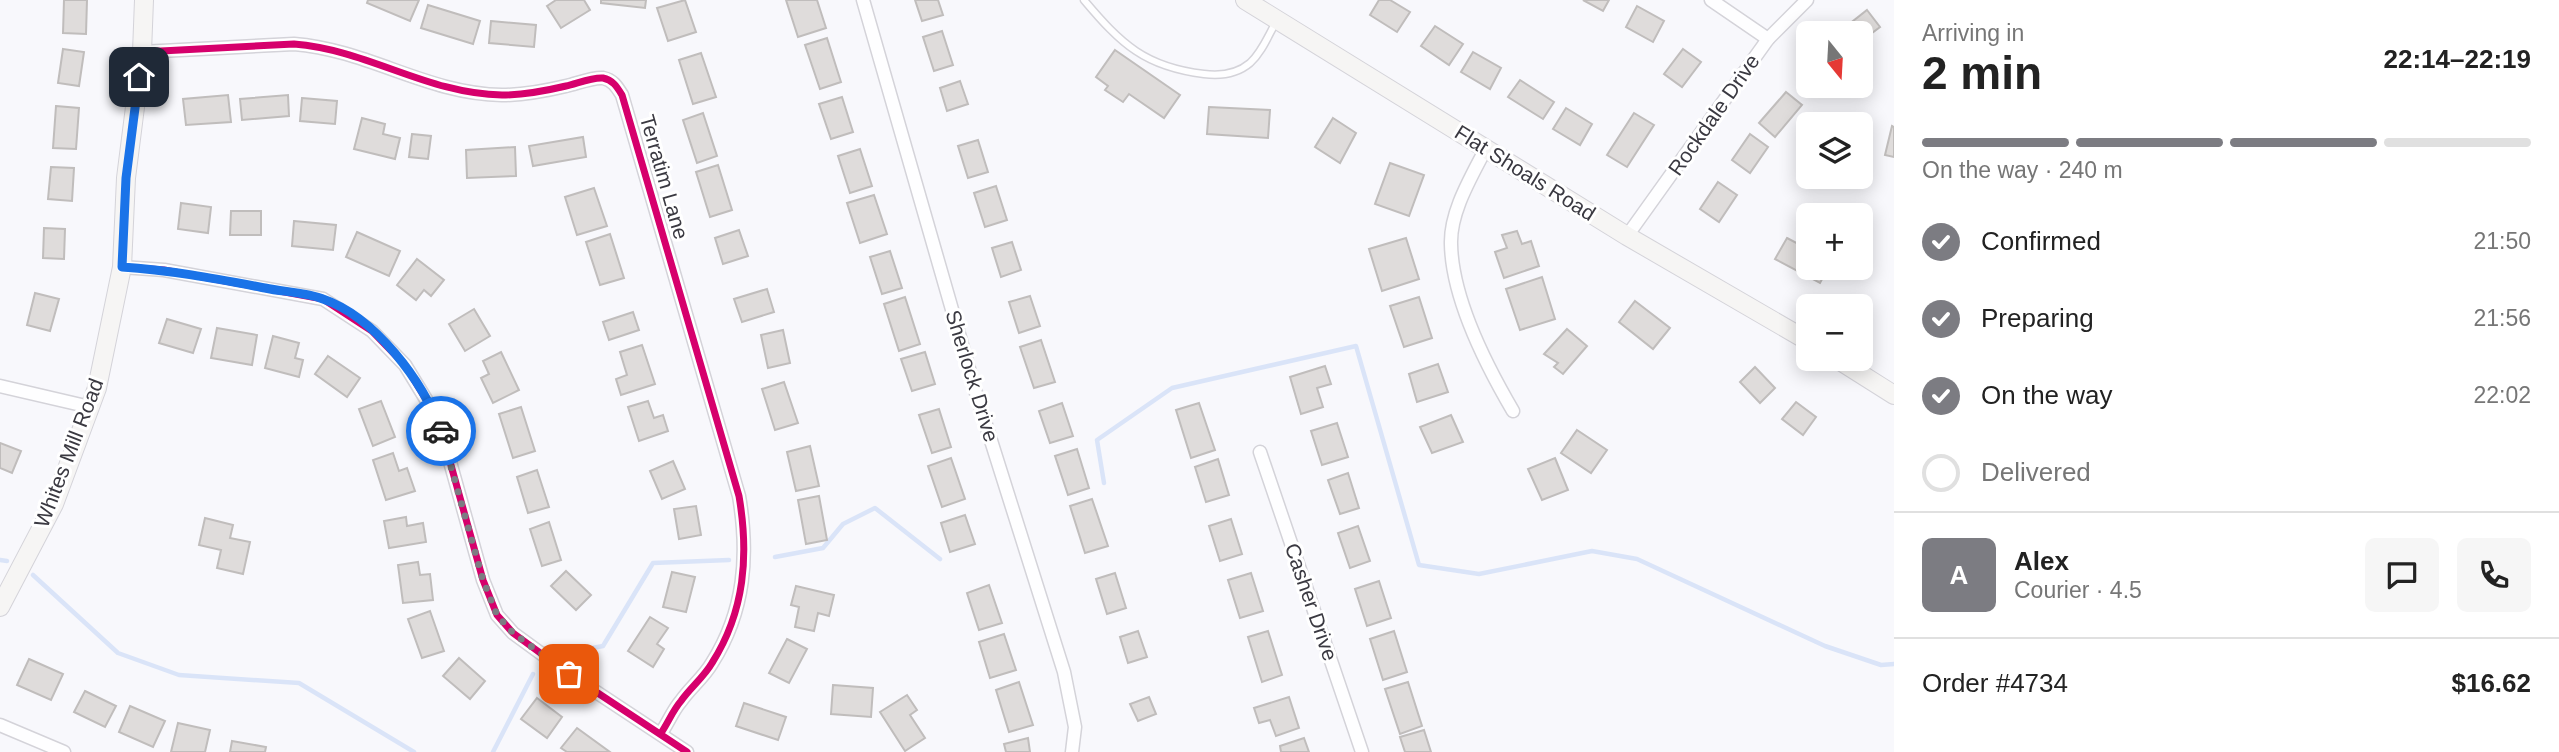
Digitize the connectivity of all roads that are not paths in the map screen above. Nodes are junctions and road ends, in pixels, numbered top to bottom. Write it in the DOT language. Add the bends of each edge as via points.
graph roads {
  1 [pos="144,0"];
  2 [pos="863,0"];
  3 [pos="1084,0"];
  4 [pos="1245,0"];
  5 [pos="1711,0"];
  6 [pos="1807,0"];
  7 [pos="1277,20"];
  8 [pos="1768,39"];
  9 [pos="142,52"];
  10 [pos="1486,148"];
  11 [pos="1628,236"];
  12 [pos="122,267"];
  13 [pos="1796,334"];
  14 [pos="1856,371"];
  15 [pos="0,386"];
  16 [pos="1894,395"];
  17 [pos="90,407"];
  18 [pos="1513,411"];
  19 [pos="1260,452"];
  20 [pos="0,607"];
  21 [pos="0,725"];
  22 [pos="661,733"];
  23 [pos="64,752"];
  24 [pos="687,752"];
  25 [pos="1072,752"];
  26 [pos="1362,752"];
  1 -- 9 [label="main road, Whites Mill Road"];
  2 -- 25 [label="street, Sherlock Drive" via="976,393 1064,672 1075,727"];
  3 -- 7 [label="lane" via="1113,34 1147,59 1173,70 1218,75 1249,64"];
  4 -- 7 [label="main road, Flat Shoals Road"];
  5 -- 8 [label="street"];
  6 -- 8 [label="street, Rockdale Drive"];
  7 -- 10 [label="main road, Flat Shoals Road"];
  8 -- 11 [label="street, Rockdale Drive"];
  9 -- 12 [label="main road, Whites Mill Road" via="126,178"];
  9 -- 22 [label="street, Terratim Lane" via="318,46 364,57 430,83 481,94 529,94 602,78 616,84 739,496 745,530 744,577 732,624 711,666"];
  10 -- 11 [label="main road, Flat Shoals Road"];
  10 -- 18 [label="street" via="1461,200 1451,243 1459,288 1487,366"];
  11 -- 13 [label="main road, Flat Shoals Road"];
  12 -- 17 [label="main road, Whites Mill Road"];
  12 -- 22 [label="street" via="164,270 323,299 372,331 405,365 430,406 497,615 513,633 569,674"];
  14 -- 16 [label="main road"];
  15 -- 17 [label="street"];
  17 -- 20 [label="main road, Whites Mill Road" via="54,504"];
  19 -- 26 [label="street, Casher Drive"];
  21 -- 23 [label="street"];
  22 -- 24 [label="street"];
}
